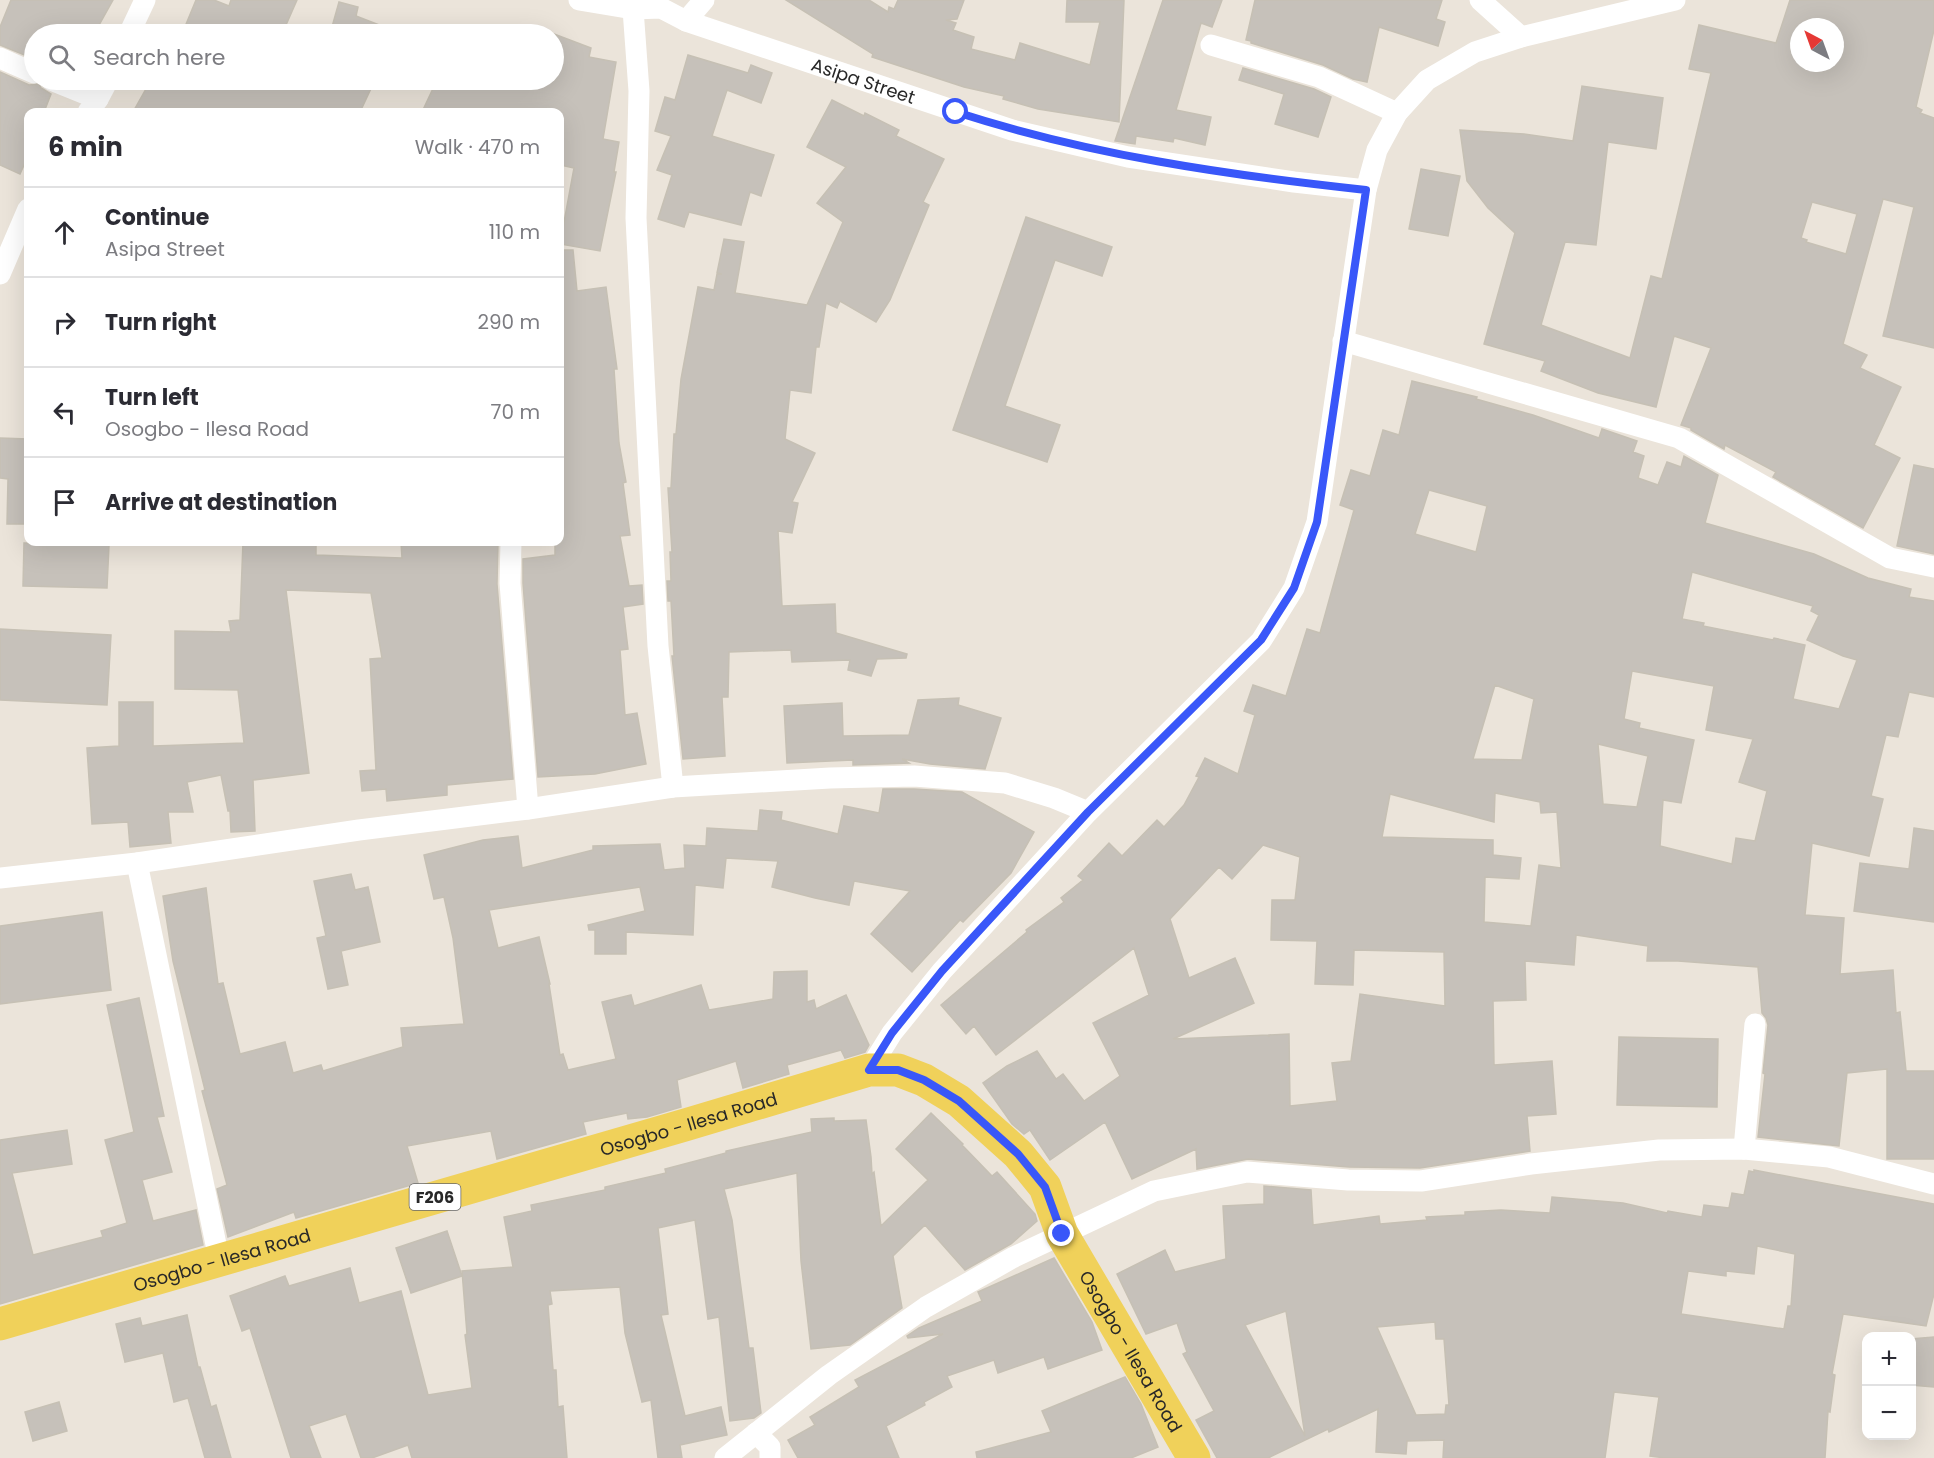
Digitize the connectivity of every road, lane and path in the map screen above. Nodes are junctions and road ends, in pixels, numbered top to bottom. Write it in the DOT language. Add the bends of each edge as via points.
graph roads {
  1 [pos="145,0"];
  2 [pos="579,0"];
  3 [pos="704,0"];
  4 [pos="1480,0"];
  5 [pos="1675,0"];
  6 [pos="658,4"];
  7 [pos="633,9"];
  8 [pos="686,21"];
  9 [pos="134,24"];
  10 [pos="1521,38"];
  11 [pos="1211,45"];
  12 [pos="0,58"];
  13 [pos="24,69"];
  14 [pos="67,90"];
  15 [pos="102,90"];
  16 [pos="93,106"];
  17 [pos="1398,112"];
  18 [pos="1366,190"];
  19 [pos="24,218"];
  20 [pos="0,274"];
  21 [pos="1343,341"];
  22 [pos="511,546"];
  23 [pos="1934,567"];
  24 [pos="673,787"];
  25 [pos="528,809"];
  26 [pos="1088,812"];
  27 [pos="137,862"];
  28 [pos="0,878"];
  29 [pos="1755,1024"];
  30 [pos="869,1070"];
  31 [pos="1744,1149"];
  32 [pos="1934,1184"];
  33 [pos="1062,1234"];
  34 [pos="219,1259"];
  35 [pos="0,1324"];
  36 [pos="756,1433"];
  37 [pos="725,1458"];
  38 [pos="770,1458"];
  39 [pos="1194,1458"];
  1 -- 9 [label="street"];
  2 -- 7 [label="street, Asipa Street"];
  3 -- 8 [label="street"];
  4 -- 10 [label="street"];
  5 -- 10 [label="street"];
  6 -- 7 [label="street, Asipa Street"];
  6 -- 8 [label="street, Asipa Street"];
  7 -- 24 [label="street" via="639,91 636,218 647,434 658,646"];
  8 -- 18 [label="street, Asipa Street" via="1012,130 1128,157"];
  10 -- 17 [label="street" via="1475,52 1426,80"];
  11 -- 17 [label="street" via="1319,77"];
  12 -- 13 [label="street"];
  14 -- 16 [label="street"];
  15 -- 16 [label="street"];
  17 -- 18 [label="street" via="1377,150"];
  18 -- 21 [label="street"];
  19 -- 20 [label="street"];
  21 -- 23 [label="street" via="1680,438 1890,558"];
  21 -- 26 [label="street" via="1317,522 1294,588 1261,640"];
  22 -- 25 [label="street" via="510,583"];
  24 -- 25 [label="street"];
  24 -- 26 [label="street" via="914,776 1005,783"];
  25 -- 27 [label="street"];
  26 -- 30 [label="street" via="942,971 892,1033"];
  27 -- 28 [label="street"];
  27 -- 34 [label="street"];
  29 -- 31 [label="street"];
  30 -- 33 [label="main road, Osogbo - Ilesa Road / F206" via="898,1070 959,1101 1018,1154 1045,1187"];
  30 -- 34 [label="main road, Osogbo - Ilesa Road / F206"];
  31 -- 32 [label="street" via="1829,1157"];
  31 -- 33 [label="street" via="1659,1150 1421,1181 1248,1173 1154,1191"];
  33 -- 36 [label="street" via="926,1307 829,1375"];
  33 -- 39 [label="main road, Osogbo - Ilesa Road / F206"];
  34 -- 35 [label="main road, Osogbo - Ilesa Road / F206"];
  36 -- 37 [label="street"];
  36 -- 38 [label="street" via="770,1447"];
}
